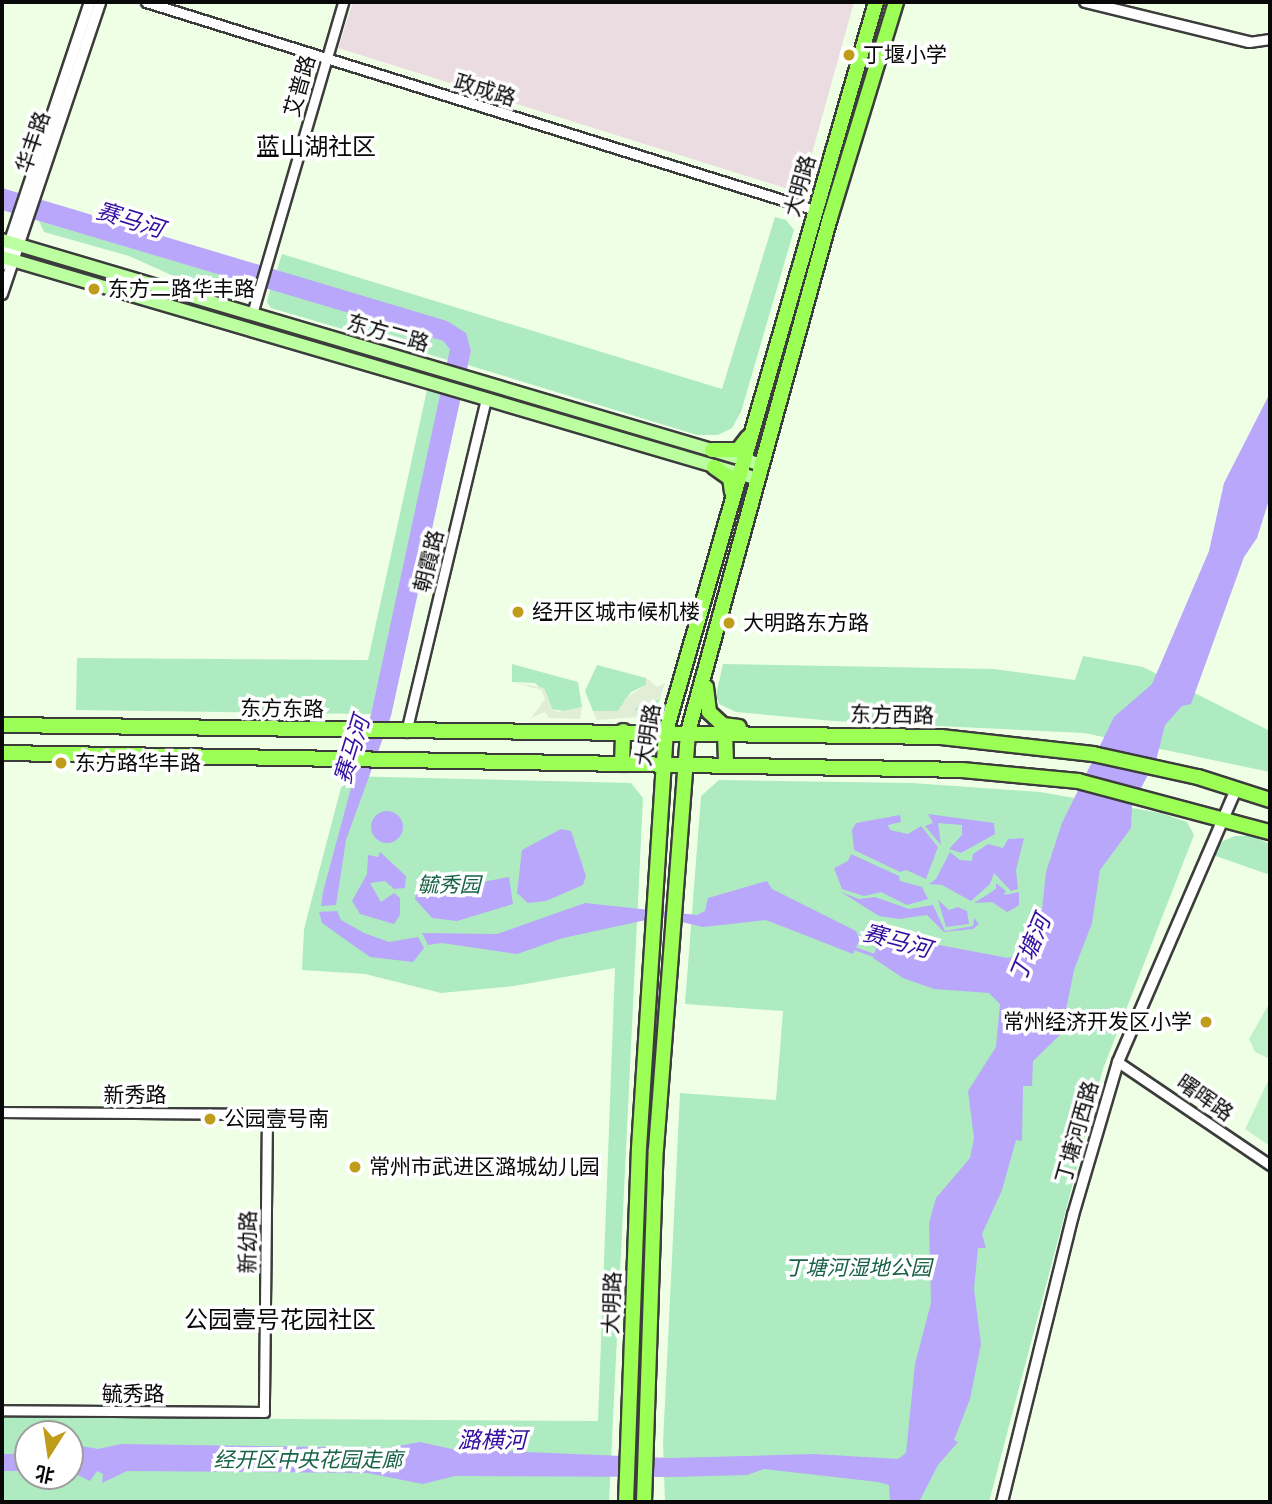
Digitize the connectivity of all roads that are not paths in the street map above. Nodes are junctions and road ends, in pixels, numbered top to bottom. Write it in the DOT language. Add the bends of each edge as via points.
graph roads {
  1 [pos="90,2"];
  2 [pos="100,2"];
  3 [pos="146,2"];
  4 [pos="343,2"];
  5 [pos="874,2"];
  6 [pos="896,2"];
  7 [pos="1086,2"];
  8 [pos="1270,39"];
  9 [pos="1249,42"];
  10 [pos="326,59"];
  11 [pos="31,190"];
  12 [pos="815,210"];
  13 [pos="9,243"];
  14 [pos="5,260"];
  15 [pos="2,294"];
  16 [pos="252,314"];
  17 [pos="486,398"];
  18 [pos="751,433"];
  19 [pos="712,450"];
  20 [pos="743,459"];
  21 [pos="715,467"];
  22 [pos="760,472"];
  23 [pos="739,474"];
  24 [pos="732,501"];
  25 [pos="707,665"];
  26 [pos="2,725"];
  27 [pos="623,731"];
  28 [pos="666,731"];
  29 [pos="400,732"];
  30 [pos="688,732"];
  31 [pos="725,733"];
  32 [pos="775,733"];
  33 [pos="2,753"];
  34 [pos="622,764"];
  35 [pos="664,765"];
  36 [pos="683,765"];
  37 [pos="726,765"];
  38 [pos="1236,789"];
  39 [pos="1270,800"];
  40 [pos="1225,818"];
  41 [pos="1270,832"];
  42 [pos="1118,1062"];
  43 [pos="2,1112"];
  44 [pos="267,1114"];
  45 [pos="1270,1165"];
  46 [pos="2,1410"];
  47 [pos="264,1412"];
  48 [pos="626,1502"];
  49 [pos="644,1502"];
  50 [pos="1002,1502"];
  1 -- 11 [label="street, 华丰路"];
  2 -- 11 [label="street, 华丰路"];
  3 -- 10 [label="street, 政成路"];
  4 -- 10 [label="street, 艾普路"];
  5 -- 12 [label="main road, 大明路"];
  6 -- 22 [label="main road, 大明路"];
  7 -- 9 [label="street"];
  8 -- 9 [label="street"];
  10 -- 12 [label="street, 政成路"];
  10 -- 16 [label="street, 艾普路"];
  11 -- 13 [label="street, 华丰路" via="15,218"];
  11 -- 13 [label="street, 华丰路" via="27,221"];
  12 -- 18 [label="main road, 大明路"];
  13 -- 14 [label="street, 华丰路"];
  13 -- 16 [label="main road, 东方二路"];
  14 -- 15 [label="street, 华丰路"];
  14 -- 17 [label="main road, 东方二路"];
  16 -- 19 [label="main road, 东方二路"];
  17 -- 21 [label="main road, 东方二路"];
  17 -- 29 [label="street, 朝霞路"];
  18 -- 19 [label="main road" via="738,450"];
  18 -- 20 [label="main road, 大明路"];
  19 -- 20 [label="main road, 东方二路"];
  20 -- 22 [label="main road, 东方二路"];
  20 -- 23 [label="main road, 大明路"];
  21 -- 23 [label="main road, 东方二路"];
  21 -- 24 [label="main road" via="730,478"];
  22 -- 23 [label="main road, 东方二路"];
  22 -- 25 [label="main road, 大明路"];
  23 -- 24 [label="main road, 大明路"];
  24 -- 28 [label="main road, 大明路"];
  25 -- 30 [label="main road, 大明路"];
  25 -- 32 [label="main road" via="709,712 723,725"];
  26 -- 29 [label="main road, 东方东路"];
  27 -- 28 [label="main road, 东方东路"];
  27 -- 29 [label="main road, 东方东路"];
  27 -- 34 [label="main road"];
  28 -- 30 [label="main road, 东方东路"];
  28 -- 35 [label="main road, 大明路"];
  30 -- 31 [label="main road, 东方西路"];
  30 -- 36 [label="main road, 大明路"];
  31 -- 32 [label="main road, 东方西路"];
  31 -- 37 [label="main road"];
  32 -- 38 [label="main road, 东方西路" via="941,737 1093,754"];
  33 -- 34 [label="main road"];
  34 -- 35 [label="main road"];
  35 -- 36 [label="main road"];
  35 -- 48 [label="main road, 大明路"];
  36 -- 37 [label="main road"];
  36 -- 49 [label="main road, 大明路" via="670,934"];
  37 -- 40 [label="main road" via="962,770 1078,781"];
  38 -- 39 [label="main road"];
  38 -- 40 [label="street, 丁塘河西路"];
  40 -- 41 [label="main road"];
  40 -- 42 [label="street, 丁塘河西路"];
  42 -- 45 [label="street, 曙晖路"];
  42 -- 50 [label="street, 丁塘河西路" via="1073,1215"];
  43 -- 44 [label="street, 新秀路"];
  44 -- 47 [label="street, 新幼路"];
  46 -- 47 [label="street, 毓秀路"];
}
